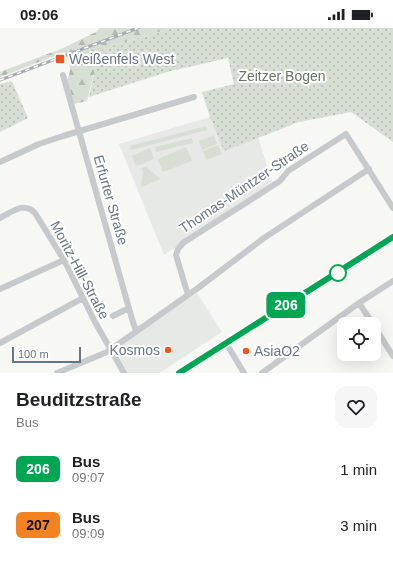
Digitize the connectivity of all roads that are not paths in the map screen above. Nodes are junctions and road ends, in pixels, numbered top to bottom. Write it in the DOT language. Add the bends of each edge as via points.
graph roads {
  1 [pos="63,75"];
  2 [pos="194,98"];
  3 [pos="80,132"];
  4 [pos="0,162"];
  5 [pos="369,169"];
  6 [pos="393,208"];
  7 [pos="0,218"];
  8 [pos="393,237"];
  9 [pos="64,260"];
  10 [pos="393,281"];
  11 [pos="0,289"];
  12 [pos="188,295"];
  13 [pos="83,298"];
  14 [pos="359,303"];
  15 [pos="129,308"];
  16 [pos="113,316"];
  17 [pos="368,317"];
  18 [pos="136,331"];
  19 [pos="381,337"];
  20 [pos="0,343"];
  21 [pos="226,343"];
  22 [pos="110,350"];
  23 [pos="393,356"];
  24 [pos="57,373"];
  25 [pos="124,373"];
  26 [pos="179,373"];
  27 [pos="244,373"];
  28 [pos="262,373"];
  1 -- 3 [label="street, Erfurter Straße"];
  2 -- 3 [label="street"];
  3 -- 4 [label="street" via="40,143"];
  3 -- 15 [label="street, Erfurter Straße"];
  5 -- 6 [label="street"];
  5 -- 12 [label="street" via="264,238"];
  5 -- 12 [label="street, Thomas-Müntzer-Straße" via="346,134 296,165 280,181 183,243 176,255"];
  7 -- 9 [label="street, Moritz-Hill-Straße" via="20,207 32,210"];
  8 -- 21 [label="street"];
  9 -- 11 [label="street"];
  9 -- 13 [label="street, Moritz-Hill-Straße"];
  10 -- 14 [label="street"];
  12 -- 18 [label="street"];
  13 -- 20 [label="street"];
  13 -- 22 [label="street, Moritz-Hill-Straße"];
  14 -- 17 [label="street"];
  14 -- 28 [label="street"];
  15 -- 16 [label="street"];
  15 -- 18 [label="street, Erfurter Straße"];
  18 -- 22 [label="street"];
  19 -- 23 [label="street"];
  21 -- 26 [label="street"];
  21 -- 27 [label="street"];
  22 -- 24 [label="street"];
  22 -- 25 [label="street, Moritz-Hill-Straße"];
}
